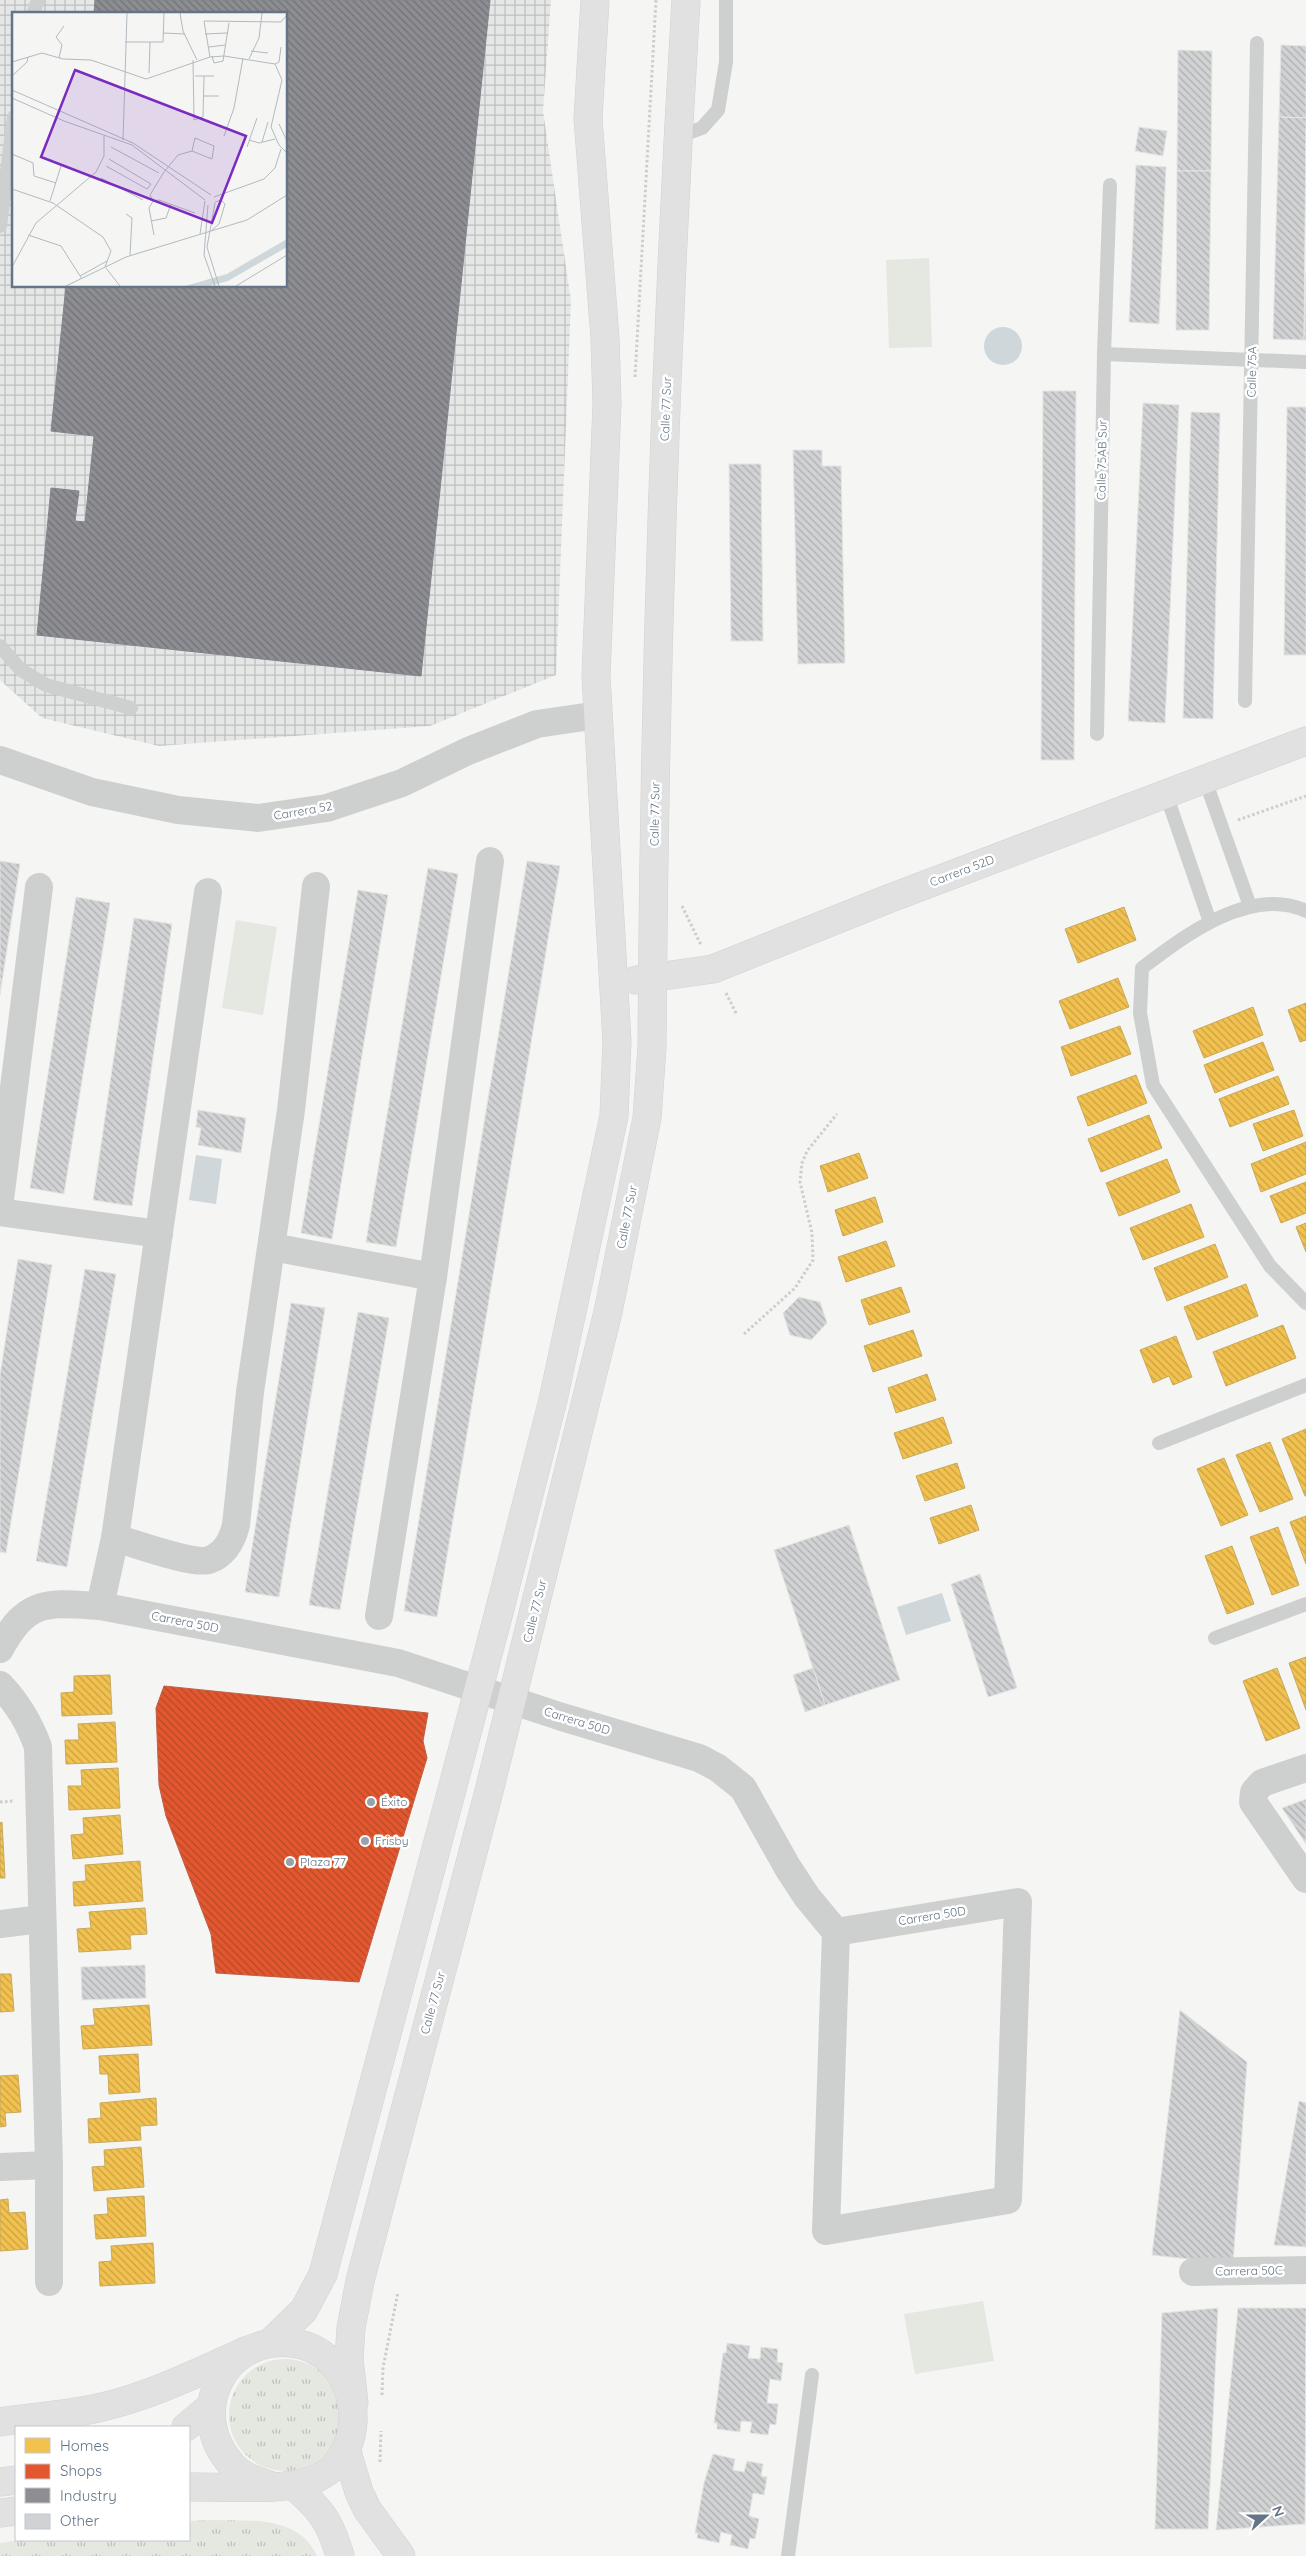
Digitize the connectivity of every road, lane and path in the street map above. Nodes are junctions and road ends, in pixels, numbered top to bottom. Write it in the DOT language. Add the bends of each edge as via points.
graph roads {
  1 [pos="38,0"];
  2 [pos="595,0"];
  3 [pos="656,0"];
  4 [pos="686,0"];
  5 [pos="726,0"];
  6 [pos="34,12"];
  7 [pos="1257,43"];
  8 [pos="12,133"];
  9 [pos="678,137"];
  10 [pos="1110,185"];
  11 [pos="0,226"];
  12 [pos="1104,354"];
  13 [pos="1252,360"];
  14 [pos="1306,362"];
  15 [pos="635,378"];
  16 [pos="0,646"];
  17 [pos="1245,701"];
  18 [pos="131,708"];
  19 [pos="598,715"];
  20 [pos="1097,734"];
  21 [pos="1306,741"];
  22 [pos="0,760"];
  23 [pos="1205,780"];
  24 [pos="1166,794"];
  25 [pos="1306,796"];
  26 [pos="1221,826"];
  27 [pos="490,861"];
  28 [pos="316,886"];
  29 [pos="39,887"];
  30 [pos="208,892"];
  31 [pos="1250,906"];
  32 [pos="1306,911"];
  33 [pos="1210,922"];
  34 [pos="652,979"];
  35 [pos="613,982"];
  36 [pos="837,1114"];
  37 [pos="0,1200"];
  38 [pos="0,1212"];
  39 [pos="159,1234"];
  40 [pos="272,1247"];
  41 [pos="433,1277"];
  42 [pos="1306,1303"];
  43 [pos="744,1334"];
  44 [pos="1306,1385"];
  45 [pos="1159,1443"];
  46 [pos="115,1538"];
  47 [pos="1306,1604"];
  48 [pos="100,1606"];
  49 [pos="379,1616"];
  50 [pos="1216,1638"];
  51 [pos="0,1649"];
  52 [pos="0,1685"];
  53 [pos="478,1688"];
  54 [pos="512,1700"];
  55 [pos="1306,1768"];
  56 [pos="1306,1879"];
  57 [pos="41,1919"];
  58 [pos="0,1924"];
  59 [pos="836,1932"];
  60 [pos="49,2165"];
  61 [pos="0,2167"];
  62 [pos="1306,2270"];
  63 [pos="1192,2272"];
  64 [pos="49,2282"];
  65 [pos="398,2292"];
  66 [pos="259,2346"];
  67 [pos="812,2375"];
  68 [pos="382,2397"];
  69 [pos="354,2403"];
  70 [pos="211,2406"];
  71 [pos="0,2422"];
  72 [pos="381,2425"];
  73 [pos="187,2426"];
  74 [pos="346,2449"];
  75 [pos="380,2471"];
  76 [pos="15,2480"];
  77 [pos="0,2482"];
  78 [pos="283,2486"];
  79 [pos="190,2487"];
  80 [pos="15,2511"];
  81 [pos="0,2513"];
  82 [pos="340,2556"];
  83 [pos="401,2556"];
  84 [pos="788,2556"];
  1 -- 6 [label="lane"];
  2 -- 19 [label="main road" via="588,119 607,404 596,676"];
  3 -- 15 [label="path"];
  4 -- 9 [label="main road, Calle 77 Sur"];
  5 -- 9 [label="lane" via="726,62 718,110 702,128"];
  7 -- 13 [label="lane, Calle 75A"];
  8 -- 11 [label="lane"];
  9 -- 34 [label="main road, Calle 77 Sur" via="657,642"];
  10 -- 12 [label="lane, Calle 75AB Sur"];
  12 -- 13 [label="lane"];
  12 -- 20 [label="lane, Calle 75AB Sur"];
  13 -- 14 [label="lane"];
  13 -- 17 [label="lane, Calle 75A"];
  16 -- 18 [label="lane" via="21,670 46,685"];
  19 -- 22 [label="street, Carrera 52" via="537,724 468,751 402,783 327,808 258,818 178,810 92,792"];
  19 -- 35 [label="main road"];
  21 -- 23 [label="main road, Carrera 52D"];
  23 -- 24 [label="main road, Carrera 52D"];
  23 -- 26 [label="lane"];
  24 -- 33 [label="lane"];
  24 -- 34 [label="main road, Carrera 52D" via="714,969"];
  25 -- 26 [label="path"];
  26 -- 31 [label="lane"];
  27 -- 41 [label="street"];
  28 -- 40 [label="street"];
  29 -- 37 [label="street"];
  30 -- 39 [label="street"];
  31 -- 32 [label="lane" via="1291,904"];
  31 -- 33 [label="lane"];
  33 -- 42 [label="lane" via="1182,937 1142,968 1140,1013 1153,1085 1270,1266"];
  34 -- 35 [label="main road, Carrera 52D"];
  34 -- 54 [label="main road, Calle 77 Sur" via="652,1047 645,1128 608,1312"];
  35 -- 53 [label="main road" via="617,1074 614,1116 553,1400"];
  36 -- 43 [label="path" via="807,1151 802,1163 800,1182 812,1232 813,1260 795,1288"];
  38 -- 39 [label="street"];
  39 -- 46 [label="street"];
  40 -- 41 [label="street"];
  40 -- 46 [label="street" via="232,1541 222,1553 208,1561 192,1560"];
  41 -- 49 [label="street"];
  44 -- 45 [label="lane"];
  46 -- 48 [label="street"];
  47 -- 50 [label="lane"];
  48 -- 51 [label="street, Carrera 50D" via="55,1603 31,1610 11,1627"];
  48 -- 53 [label="street, Carrera 50D" via="398,1663"];
  52 -- 57 [label="street" via="16,1702 38,1746"];
  53 -- 54 [label="street, Carrera 50D"];
  53 -- 66 [label="main road" via="323,2274 304,2310"];
  54 -- 59 [label="street, Carrera 50D" via="699,1758 718,1768 743,1788 788,1868"];
  54 -- 69 [label="main road, Calle 77 Sur" via="360,2281 349,2359"];
  55 -- 56 [label="street" via="1262,1783 1254,1792 1254,1802"];
  57 -- 58 [label="street"];
  57 -- 60 [label="street"];
  59 -- 59 [label="street, Carrera 50D" via="826,2231 1008,2200 1018,1902"];
  60 -- 61 [label="street"];
  60 -- 64 [label="street"];
  62 -- 63 [label="street, Carrera 50C"];
  65 -- 68 [label="path" via="383,2368"];
  66 -- 69 [label="main road" via="292,2342 314,2349 333,2362 346,2381"];
  66 -- 70 [label="main road" via="230,2365 217,2384"];
  66 -- 71 [label="main road" via="131,2399 98,2408"];
  67 -- 84 [label="lane"];
  69 -- 74 [label="main road" via="354,2427"];
  70 -- 73 [label="main road"];
  70 -- 78 [label="main road" via="212,2428 220,2449 233,2467 251,2479"];
  72 -- 75 [label="path"];
  74 -- 78 [label="main road" via="332,2467 314,2479"];
  74 -- 83 [label="main road" via="367,2509"];
  76 -- 77 [label="main road"];
  78 -- 79 [label="main road"];
  78 -- 82 [label="main road" via="324,2516 333,2530"];
  80 -- 81 [label="main road"];
}
